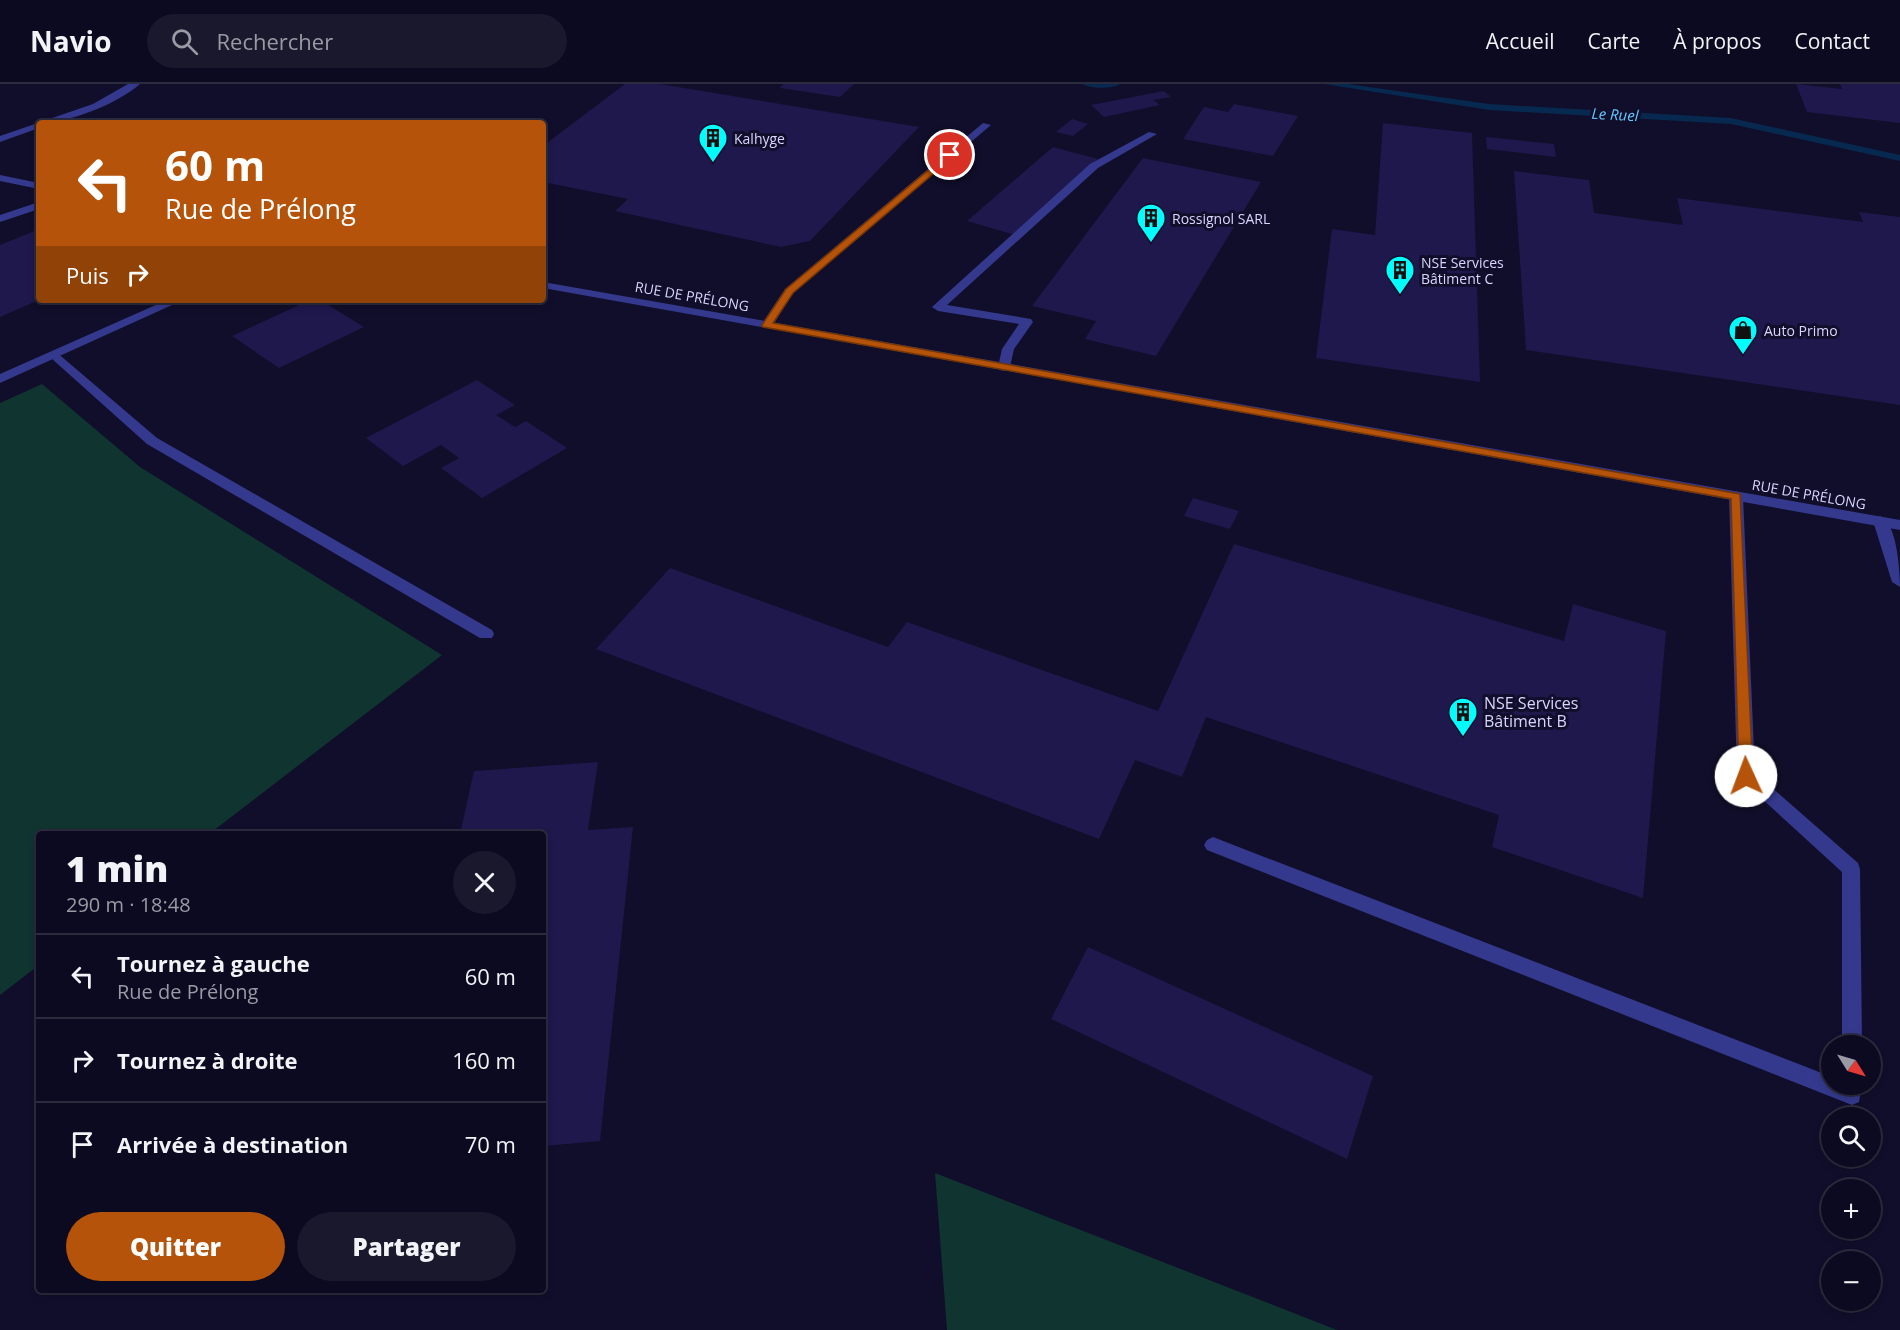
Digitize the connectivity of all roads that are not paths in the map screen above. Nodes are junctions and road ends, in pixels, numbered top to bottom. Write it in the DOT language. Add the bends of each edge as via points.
graph roads {
  1 [pos="135,84"];
  2 [pos="55,120"];
  3 [pos="986,125"];
  4 [pos="36,126"];
  5 [pos="1152,134"];
  6 [pos="0,139"];
  7 [pos="0,178"];
  8 [pos="36,185"];
  9 [pos="36,206"];
  10 [pos="0,219"];
  11 [pos="546,286"];
  12 [pos="170,303"];
  13 [pos="766,325"];
  14 [pos="55,355"];
  15 [pos="1004,366"];
  16 [pos="0,379"];
  17 [pos="1736,496"];
  18 [pos="1880,521"];
  19 [pos="1900,525"];
  20 [pos="1900,582"];
  21 [pos="486,634"];
  22 [pos="1213,845"];
  23 [pos="1852,1035"];
  24 [pos="1821,1083"];
  1 -- 2 [label="street" via="96,106"];
  3 -- 13 [label="street" via="789,291"];
  4 -- 6 [label="street"];
  5 -- 15 [label="street" via="1094,166 938,307 1027,322 1008,349"];
  7 -- 8 [label="street"];
  9 -- 10 [label="street"];
  11 -- 13 [label="street, RUE DE PRÉLONG"];
  12 -- 14 [label="street"];
  13 -- 15 [label="street, RUE DE PRÉLONG"];
  14 -- 16 [label="street"];
  14 -- 21 [label="street" via="152,441"];
  15 -- 17 [label="street, RUE DE PRÉLONG"];
  17 -- 18 [label="street, RUE DE PRÉLONG"];
  17 -- 23 [label="street" via="1746,776 1851,869"];
  18 -- 19 [label="street, RUE DE PRÉLONG"];
  18 -- 20 [label="street"];
  22 -- 24 [label="street"];
}
